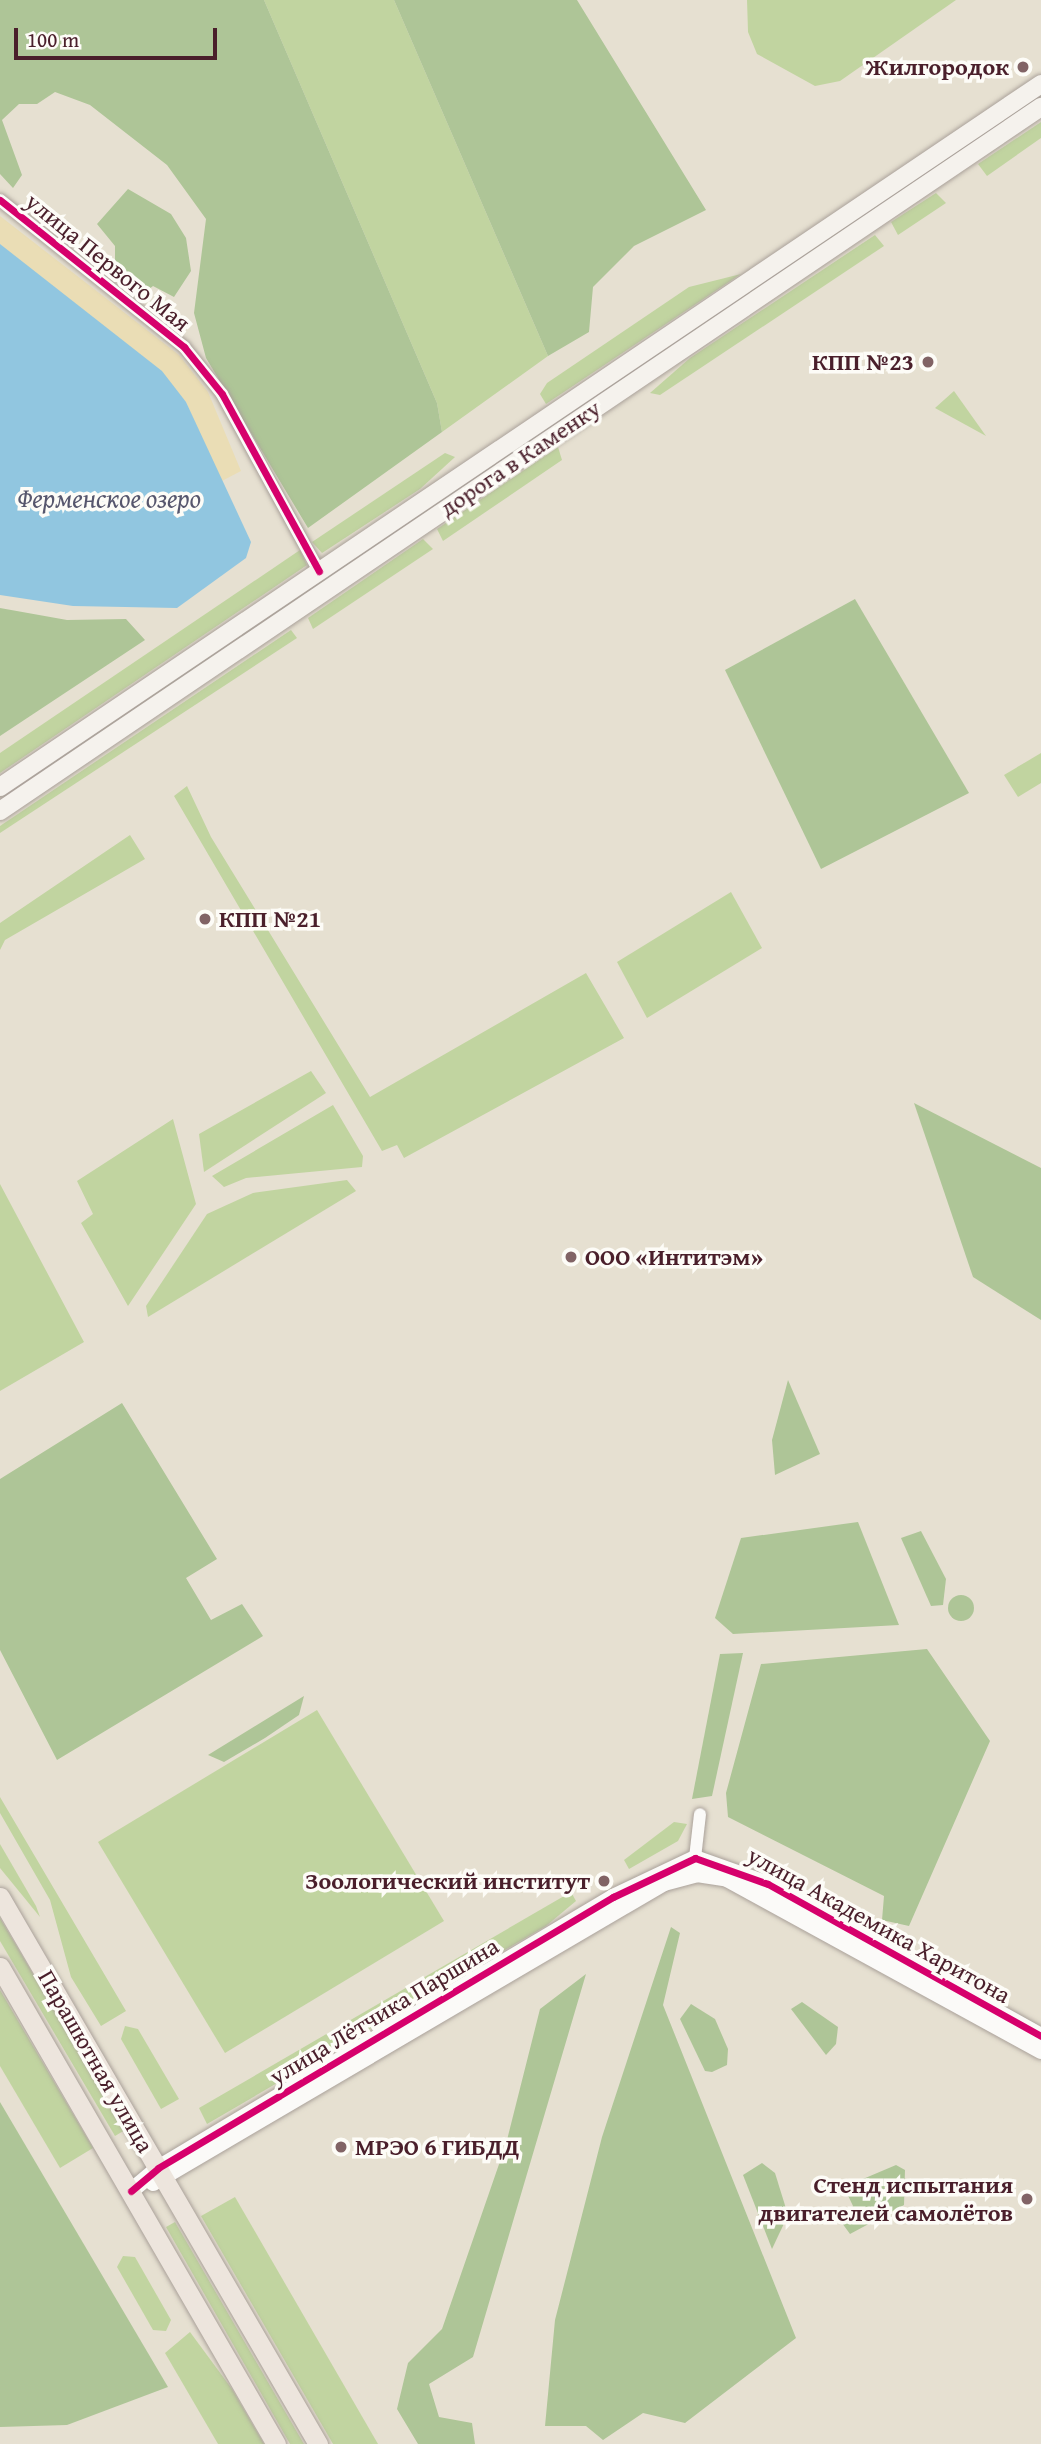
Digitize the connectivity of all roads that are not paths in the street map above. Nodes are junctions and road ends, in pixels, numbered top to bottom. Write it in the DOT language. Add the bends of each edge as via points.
graph roads {
  1 [pos="1041,84"];
  2 [pos="1041,107"];
  3 [pos="0,200"];
  4 [pos="318,571"];
  5 [pos="0,787"];
  6 [pos="0,811"];
  7 [pos="700,1814"];
  8 [pos="695,1858"];
  9 [pos="682,1876"];
  10 [pos="0,1897"];
  11 [pos="0,1967"];
  12 [pos="1041,2036"];
  13 [pos="1041,2051"];
  14 [pos="161,2173"];
  15 [pos="131,2191"];
  16 [pos="276,2444"];
  17 [pos="318,2444"];
  1 -- 4 [label="main road, дорога в Каменку"];
  2 -- 6 [label="main road, дорога в Каменку"];
  3 -- 4 [label="street, улица Первого Мая" via="184,347 222,394"];
  4 -- 5 [label="main road, дорога в Каменку"];
  7 -- 8 [label="street"];
  8 -- 12 [label="street, улица Академика Харитона" via="756,1878"];
  8 -- 14 [label="street, улица Лётчика Паршина" via="662,1868"];
  9 -- 13 [label="street, улица Академика Харитона" via="727,1879"];
  9 -- 14 [label="street, улица Лётчика Паршина"];
  10 -- 14 [label="main road, Парашютная улица"];
  11 -- 15 [label="main road, Парашютная улица"];
  14 -- 15 [label="street, улица Лётчика Паршина"];
  14 -- 17 [label="main road, Парашютная улица"];
  15 -- 16 [label="main road, Парашютная улица"];
}
